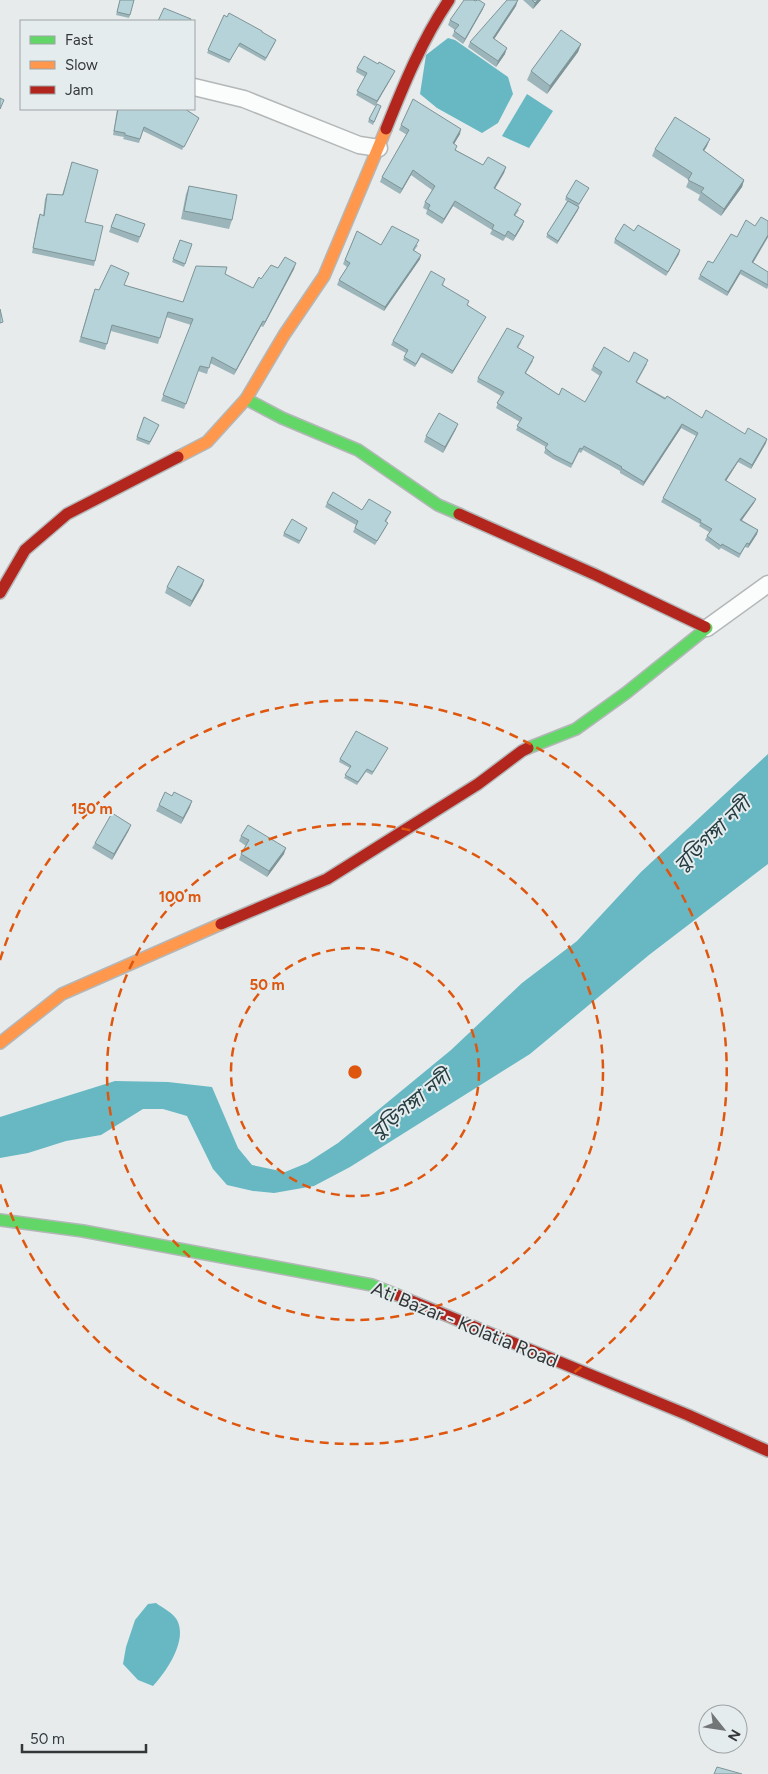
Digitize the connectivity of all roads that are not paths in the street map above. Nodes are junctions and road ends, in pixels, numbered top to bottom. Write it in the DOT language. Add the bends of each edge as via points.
graph roads {
  1 [pos="449,0"];
  2 [pos="195,87"];
  3 [pos="379,148"];
  4 [pos="246,399"];
  5 [pos="768,584"];
  6 [pos="0,593"];
  7 [pos="707,628"];
  8 [pos="0,1043"];
  9 [pos="0,1220"];
  10 [pos="768,1451"];
  1 -- 3 [label="street" via="432,25 410,71"];
  2 -- 3 [label="street" via="244,99 359,145"];
  3 -- 4 [label="street" via="324,276"];
  4 -- 6 [label="street" via="207,442 67,514 25,550"];
  4 -- 7 [label="street" via="358,450 438,505"];
  5 -- 7 [label="street"];
  7 -- 8 [label="street" via="576,729 522,751 478,784 327,880 62,994"];
  9 -- 10 [label="street, Ati Bazar - Kolatia Road" via="83,1231 372,1285"];
}
